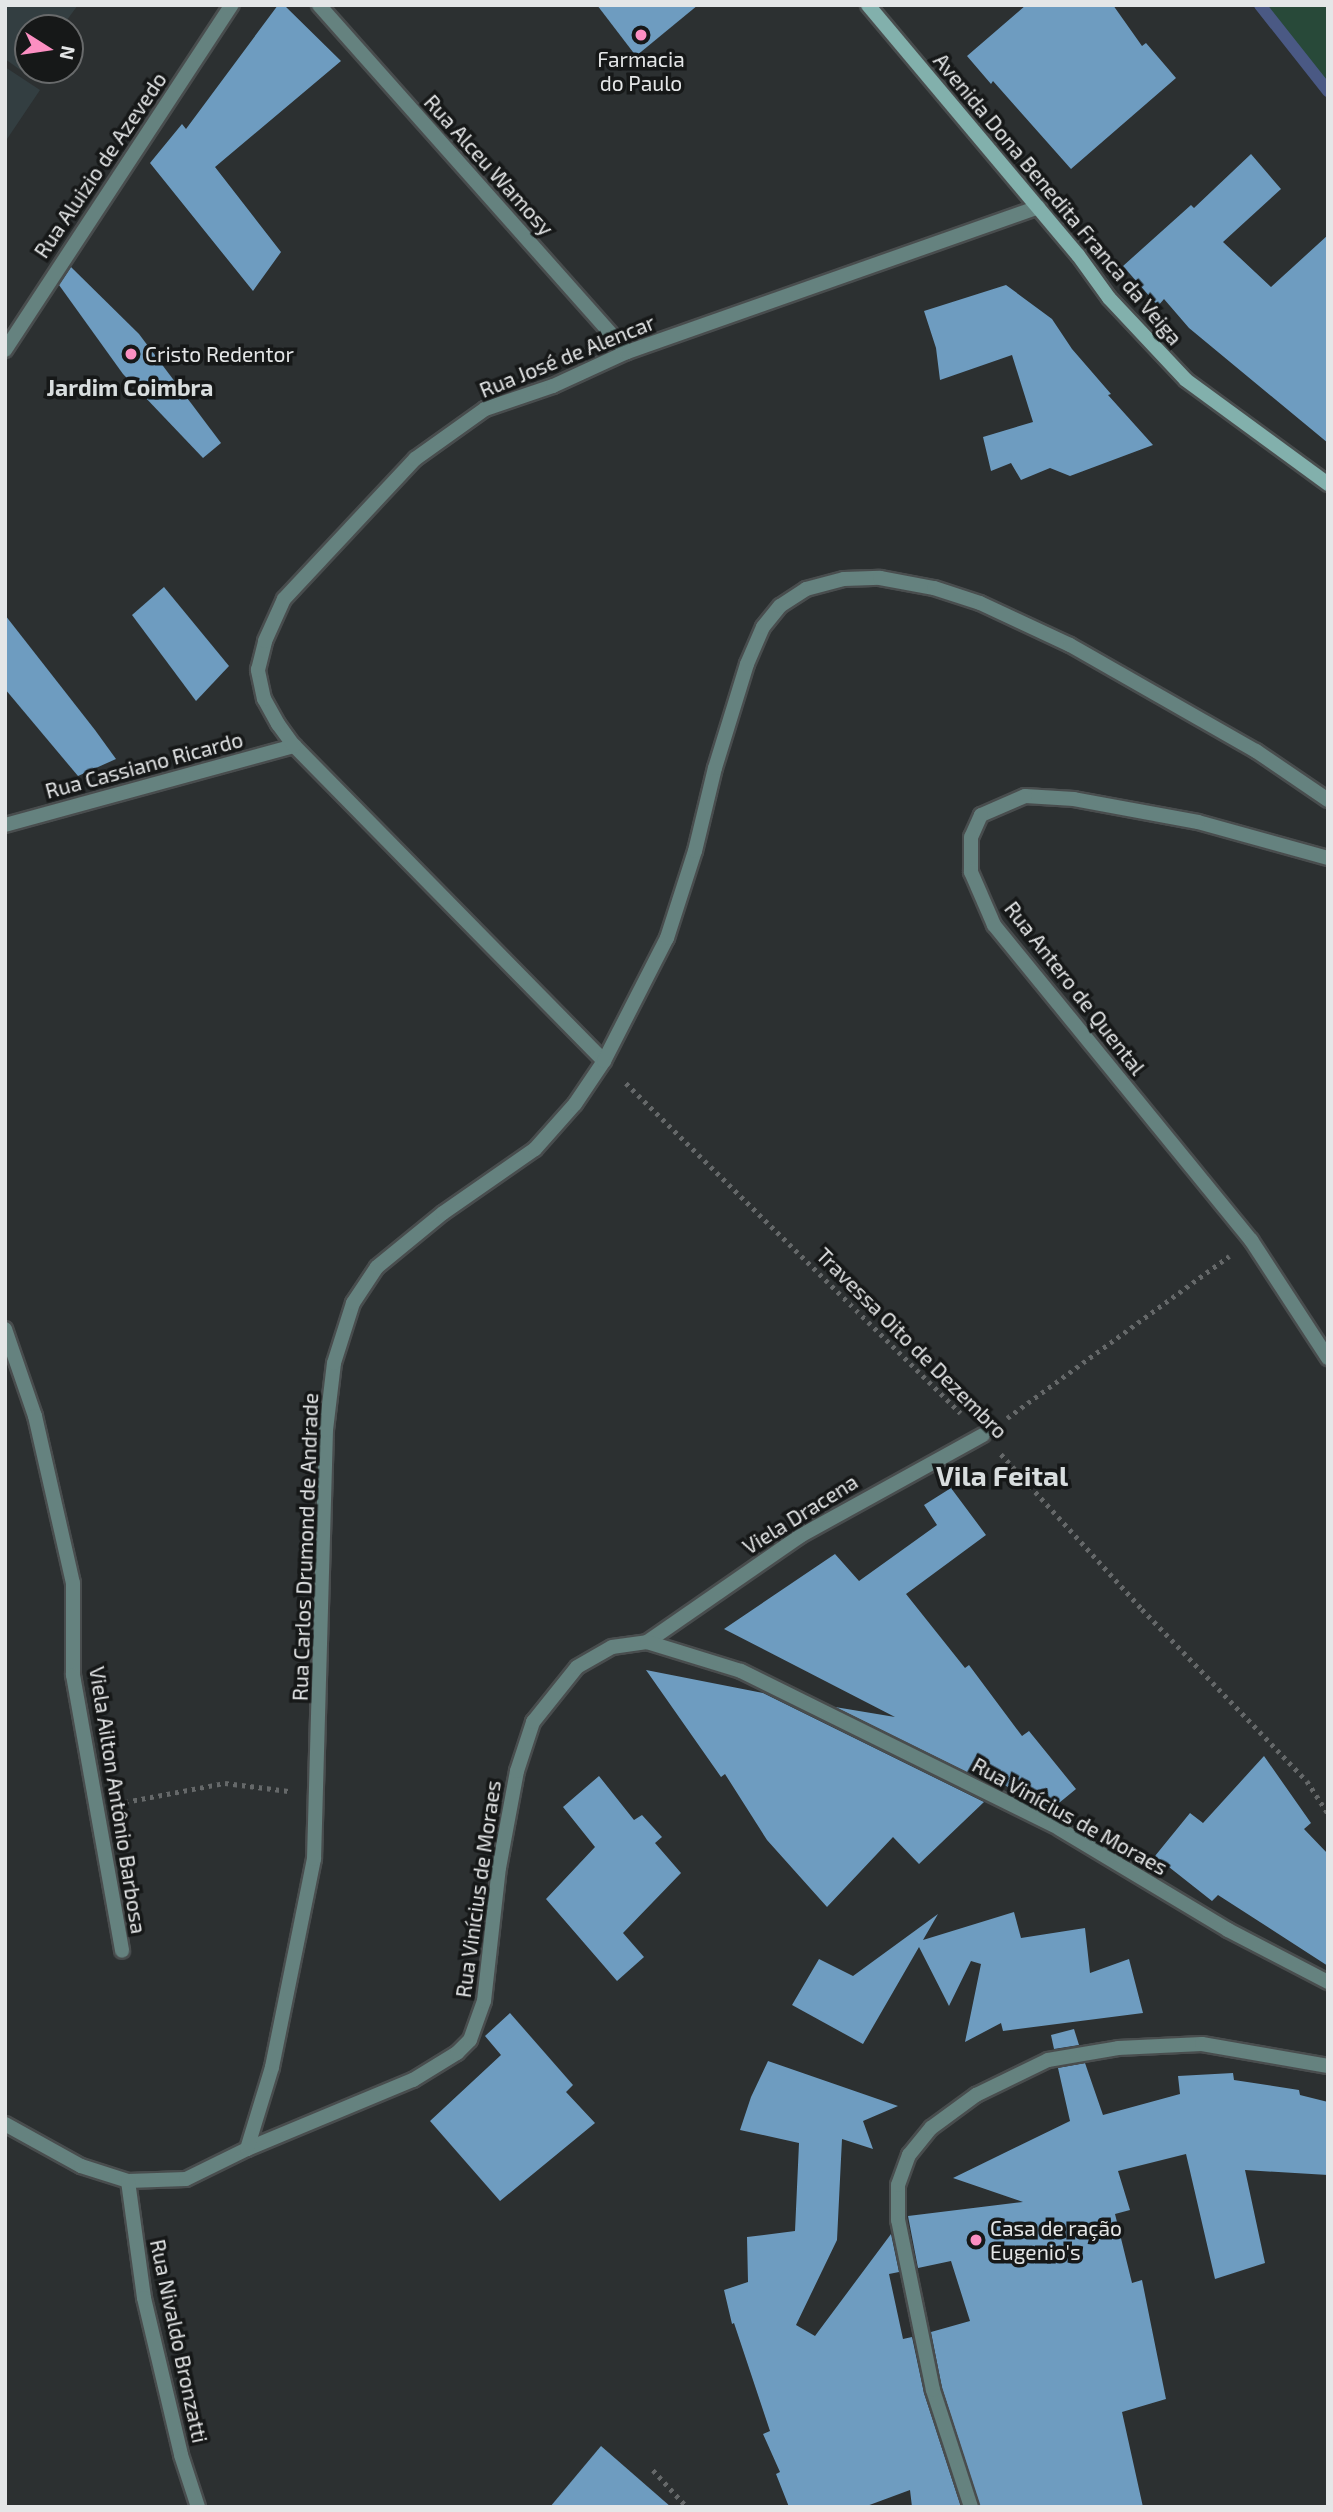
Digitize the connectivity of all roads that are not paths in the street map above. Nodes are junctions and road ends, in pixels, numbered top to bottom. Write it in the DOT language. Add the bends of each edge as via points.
graph roads {
  1 [pos="232,5"];
  2 [pos="319,5"];
  3 [pos="868,5"];
  4 [pos="1038,207"];
  5 [pos="5,350"];
  6 [pos="627,352"];
  7 [pos="1328,484"];
  8 [pos="294,746"];
  9 [pos="1328,800"];
  10 [pos="5,825"];
  11 [pos="1328,858"];
  12 [pos="604,1061"];
  13 [pos="5,1329"];
  14 [pos="1328,1358"];
  15 [pos="983,1435"];
  16 [pos="647,1642"];
  17 [pos="122,1951"];
  18 [pos="1328,1982"];
  19 [pos="1328,2066"];
  20 [pos="5,2124"];
  21 [pos="247,2148"];
  22 [pos="128,2180"];
  23 [pos="198,2507"];
  24 [pos="971,2507"];
  1 -- 5 [label="street, Rua Aluizio de Azevedo"];
  2 -- 6 [label="street, Rua Alceu Wamosy"];
  3 -- 4 [label="main road, Avenida Dona Benedita Franca da Veiga"];
  4 -- 6 [label="street, Rua José de Alencar"];
  4 -- 7 [label="main road, Avenida Dona Benedita Franca da Veiga" via="1109,298 1186,380"];
  6 -- 8 [label="street, Rua José de Alencar" via="553,386 485,409 415,459 284,599 258,670 264,699"];
  8 -- 10 [label="street, Rua Cassiano Ricardo"];
  8 -- 12 [label="street, Rua José de Alencar"];
  9 -- 12 [label="street, Rua Carlos Drumond de Andrade" via="1256,751 1070,645 980,603 880,578 844,579 806,589 780,606 763,627 747,664 667,938"];
  11 -- 14 [label="street, Rua Antero de Quental" via="1198,822 1074,799 1025,796 981,815 971,837 971,872 994,925 1251,1240"];
  12 -- 21 [label="street, Rua Carlos Drumond de Andrade" via="575,1104 535,1149 377,1266 353,1303 334,1363 326,1430 314,1859 272,2067"];
  13 -- 17 [label="street, Viela Ailton Antônio Barbosa" via="35,1416 73,1583 73,1675"];
  15 -- 16 [label="street, Viela Dracena" via="800,1536"];
  16 -- 18 [label="street, Rua Vinícius de Moraes" via="741,1671 1060,1829 1228,1930"];
  16 -- 21 [label="street, Rua Vinícius de Moraes" via="612,1647 576,1667 533,1722 517,1771 499,1868 484,2001 470,2040 413,2080"];
  19 -- 24 [label="street" via="1202,2045 1118,2048 1048,2060 976,2095 909,2155 898,2185 898,2220 933,2390"];
  20 -- 22 [label="street, Rua Vinícius de Moraes" via="81,2166"];
  21 -- 22 [label="street, Rua Vinícius de Moraes" via="186,2179"];
  22 -- 23 [label="street, Rua Nivaldo Bronzatti" via="144,2298"];
}
